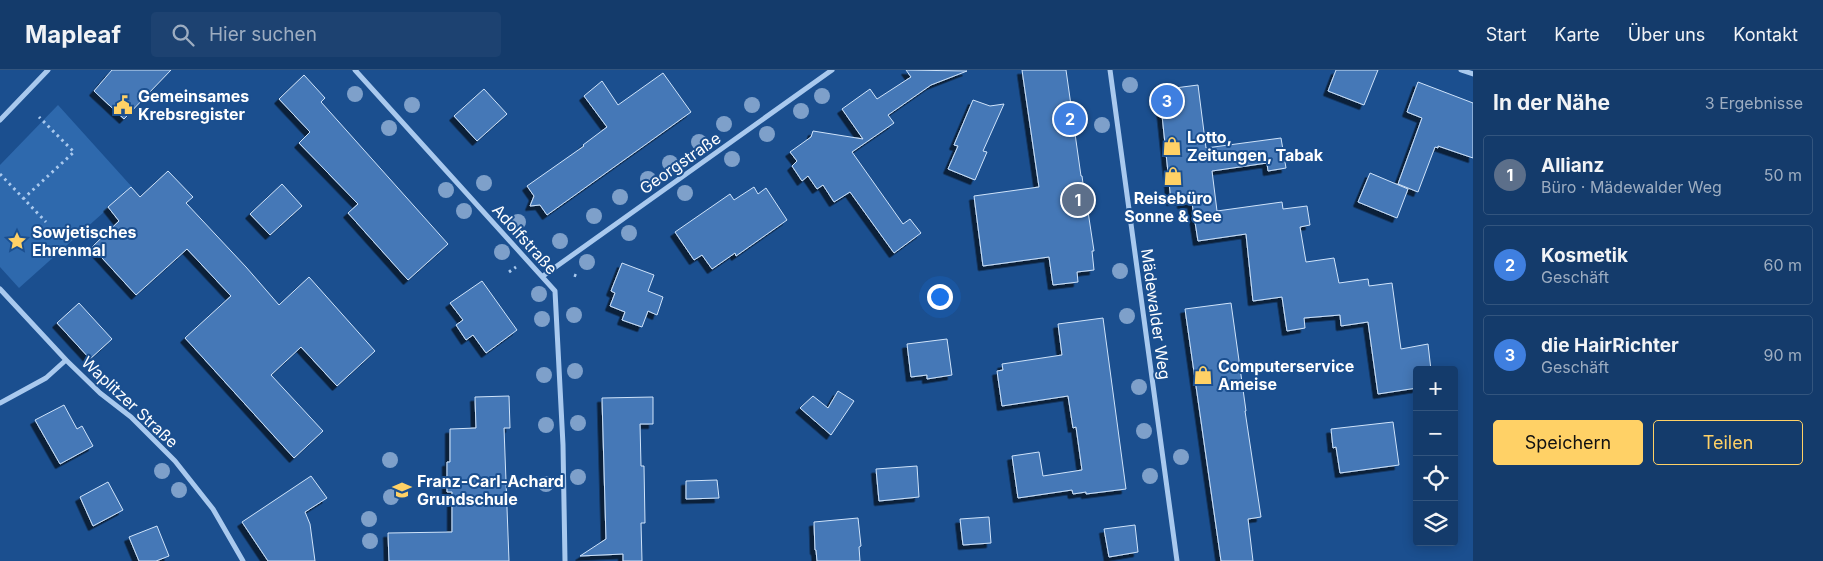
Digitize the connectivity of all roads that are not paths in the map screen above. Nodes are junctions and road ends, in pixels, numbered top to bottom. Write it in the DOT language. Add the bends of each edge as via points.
graph roads {
  1 [pos="48,70"];
  2 [pos="355,70"];
  3 [pos="832,70"];
  4 [pos="1110,70"];
  5 [pos="1461,70"];
  6 [pos="1473,74"];
  7 [pos="0,120"];
  8 [pos="543,276"];
  9 [pos="0,288"];
  10 [pos="66,360"];
  11 [pos="0,403"];
  12 [pos="243,561"];
  13 [pos="565,561"];
  14 [pos="1177,561"];
  1 -- 7 [label="street"];
  2 -- 8 [label="street, Adolfstraße"];
  3 -- 8 [label="street, Georgstraße"];
  4 -- 14 [label="street, Mädewalder Weg"];
  5 -- 6 [label="street"];
  8 -- 13 [label="street, Adolfstraße" via="556,291"];
  9 -- 10 [label="street, Waplitzer Straße"];
  10 -- 11 [label="street, Waplitzer Straße" via="46,378"];
  10 -- 12 [label="street, Waplitzer Straße" via="175,461 213,509"];
}
